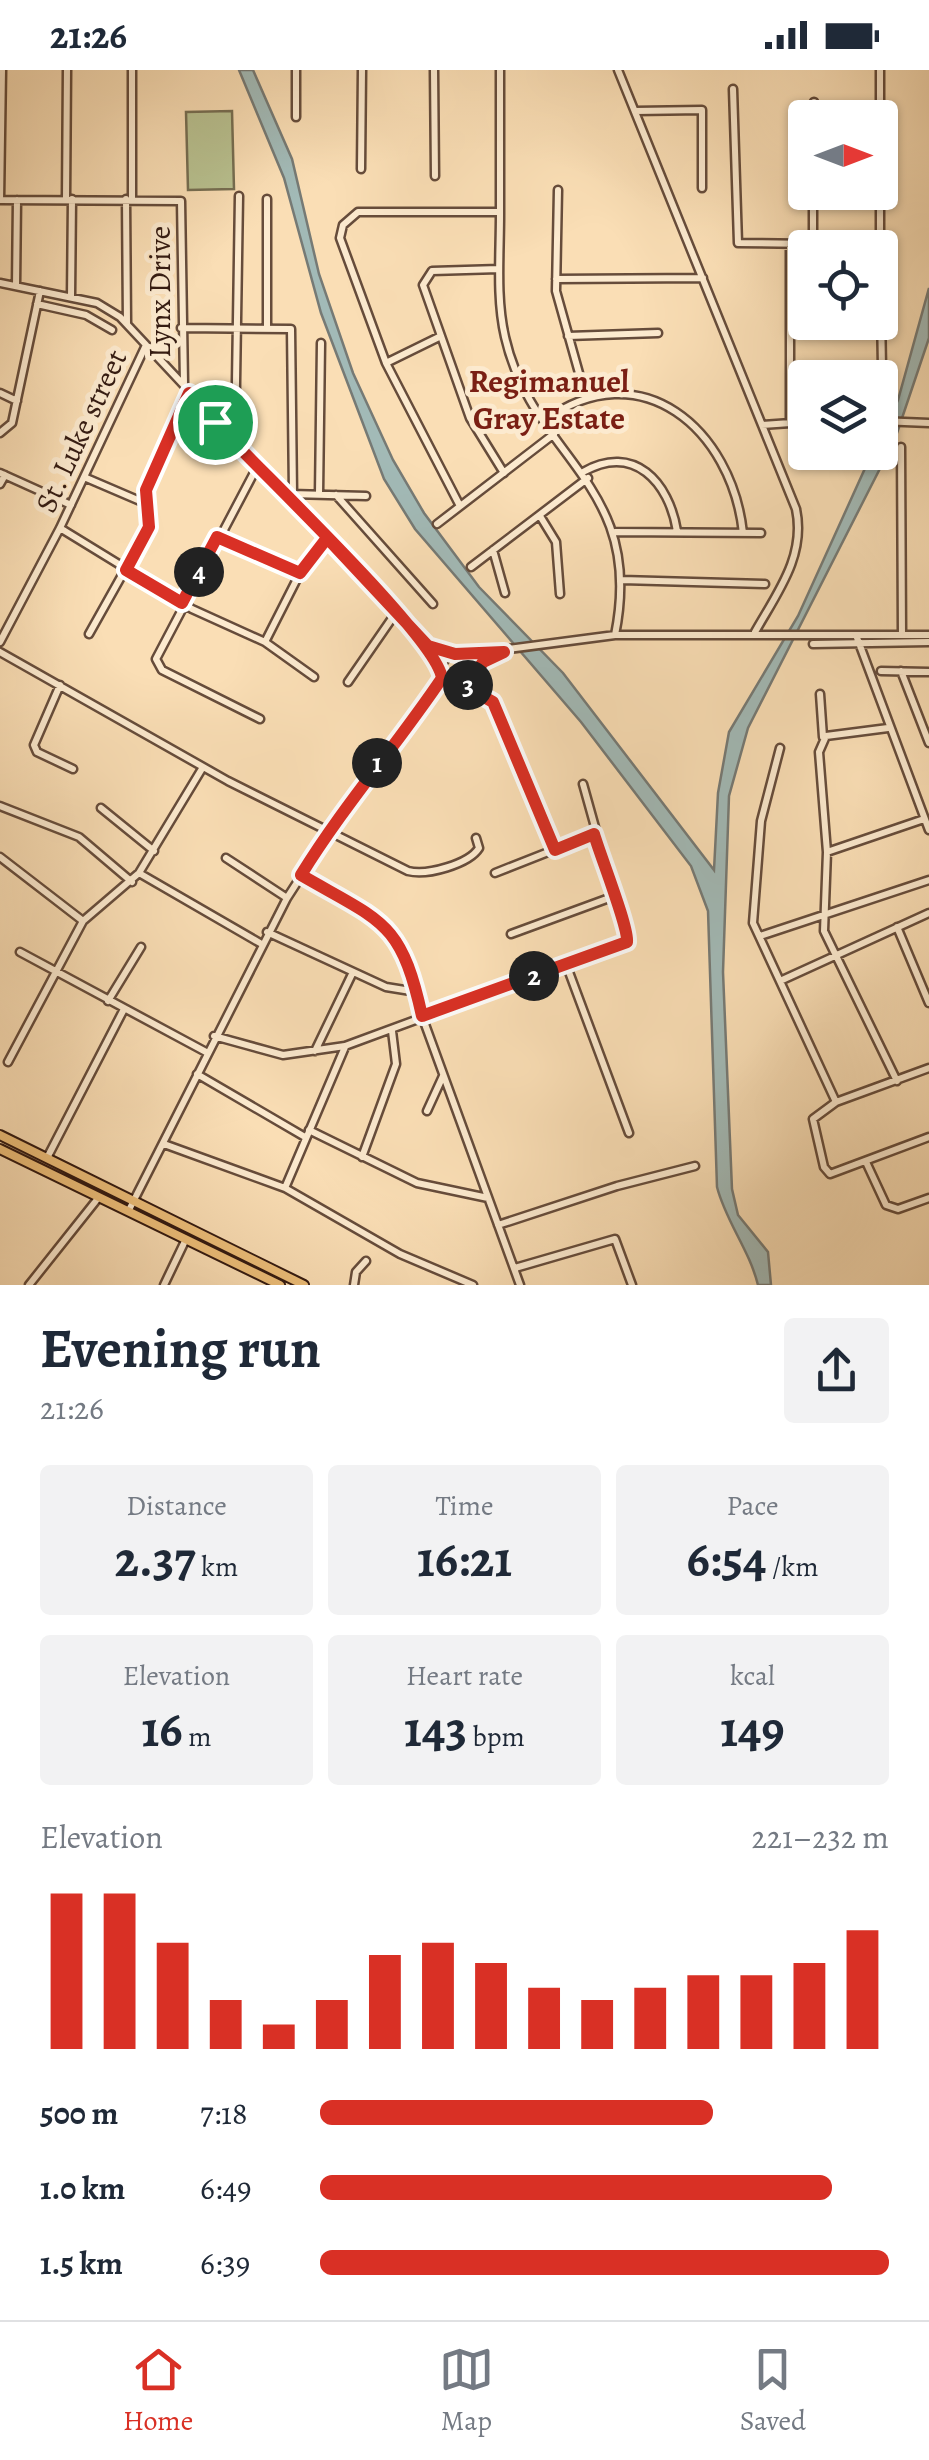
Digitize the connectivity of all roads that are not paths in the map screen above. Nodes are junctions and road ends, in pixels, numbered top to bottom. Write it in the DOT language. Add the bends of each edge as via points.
graph roads {
  1 [pos="2,70"];
  2 [pos="67,70"];
  3 [pos="132,70"];
  4 [pos="296,70"];
  5 [pos="362,70"];
  6 [pos="434,70"];
  7 [pos="500,70"];
  8 [pos="618,70"];
  9 [pos="880,70"];
  10 [pos="733,89"];
  11 [pos="880,100"];
  12 [pos="634,111"];
  13 [pos="296,117"];
  14 [pos="361,169"];
  15 [pos="434,176"];
  16 [pos="702,188"];
  17 [pos="558,190"];
  18 [pos="239,196"];
  19 [pos="267,198"];
  20 [pos="69,199"];
  21 [pos="129,199"];
  22 [pos="0,200"];
  23 [pos="17,200"];
  24 [pos="500,212"];
  25 [pos="788,246"];
  26 [pos="499,269"];
  27 [pos="702,278"];
  28 [pos="556,279"];
  29 [pos="1,285"];
  30 [pos="16,286"];
  31 [pos="40,291"];
  32 [pos="71,296"];
  33 [pos="38,304"];
  34 [pos="128,324"];
  35 [pos="181,328"];
  36 [pos="237,328"];
  37 [pos="267,329"];
  38 [pos="112,330"];
  39 [pos="658,333"];
  40 [pos="568,336"];
  41 [pos="440,338"];
  42 [pos="321,342"];
  43 [pos="146,345"];
  44 [pos="386,362"];
  45 [pos="186,389"];
  46 [pos="0,394"];
  47 [pos="586,398"];
  48 [pos="17,401"];
  49 [pos="544,421"];
  50 [pos="788,422"];
  51 [pos="898,422"];
  52 [pos="929,423"];
  53 [pos="762,425"];
  54 [pos="0,432"];
  55 [pos="554,434"];
  56 [pos="236,444"];
  57 [pos="901,447"];
  58 [pos="257,467"];
  59 [pos="2,474"];
  60 [pos="504,474"];
  61 [pos="585,475"];
  62 [pos="84,477"];
  63 [pos="0,484"];
  64 [pos="288,494"];
  65 [pos="319,494"];
  66 [pos="336,495"];
  67 [pos="366,496"];
  68 [pos="71,505"];
  69 [pos="149,505"];
  70 [pos="460,506"];
  71 [pos="540,516"];
  72 [pos="437,524"];
  73 [pos="60,528"];
  74 [pos="677,531"];
  75 [pos="615,532"];
  76 [pos="743,533"];
  77 [pos="761,533"];
  78 [pos="217,537"];
  79 [pos="327,538"];
  80 [pos="493,550"];
  81 [pos="472,567"];
  82 [pos="126,570"];
  83 [pos="300,573"];
  84 [pos="622,580"];
  85 [pos="765,584"];
  86 [pos="505,593"];
  87 [pos="560,594"];
  88 [pos="182,603"];
  89 [pos="433,604"];
  90 [pos="395,614"];
  91 [pos="754,632"];
  92 [pos="90,634"];
  93 [pos="615,635"];
  94 [pos="902,635"];
  95 [pos="929,638"];
  96 [pos="858,639"];
  97 [pos="0,642"];
  98 [pos="265,642"];
  99 [pos="813,644"];
  100 [pos="428,646"];
  101 [pos="0,652"];
  102 [pos="504,652"];
  103 [pos="459,654"];
  104 [pos="882,671"];
  105 [pos="901,671"];
  106 [pos="476,672"];
  107 [pos="929,672"];
  108 [pos="442,673"];
  109 [pos="314,678"];
  110 [pos="348,682"];
  111 [pos="60,685"];
  112 [pos="466,687"];
  113 [pos="453,688"];
  114 [pos="820,694"];
  115 [pos="430,696"];
  116 [pos="260,719"];
  117 [pos="888,728"];
  118 [pos="823,737"];
  119 [pos="929,743"];
  120 [pos="780,748"];
  121 [pos="203,768"];
  122 [pos="72,769"];
  123 [pos="582,784"];
  124 [pos="0,806"];
  125 [pos="101,808"];
  126 [pos="924,819"];
  127 [pos="329,830"];
  128 [pos="929,830"];
  129 [pos="594,834"];
  130 [pos="476,838"];
  131 [pos="555,850"];
  132 [pos="154,851"];
  133 [pos="827,852"];
  134 [pos="0,857"];
  135 [pos="226,858"];
  136 [pos="495,872"];
  137 [pos="139,873"];
  138 [pos="301,875"];
  139 [pos="929,880"];
  140 [pos="132,882"];
  141 [pos="612,897"];
  142 [pos="286,898"];
  143 [pos="929,913"];
  144 [pos="825,914"];
  145 [pos="83,921"];
  146 [pos="896,927"];
  147 [pos="267,932"];
  148 [pos="511,934"];
  149 [pos="760,936"];
  150 [pos="260,943"];
  151 [pos="141,947"];
  152 [pos="20,952"];
  153 [pos="833,956"];
  154 [pos="566,964"];
  155 [pos="56,970"];
  156 [pos="354,972"];
  157 [pos="780,981"];
  158 [pos="417,992"];
  159 [pos="108,1001"];
  160 [pos="929,1003"];
  161 [pos="123,1011"];
  162 [pos="422,1016"];
  163 [pos="392,1031"];
  164 [pos="214,1036"];
  165 [pos="345,1046"];
  166 [pos="315,1051"];
  167 [pos="206,1052"];
  168 [pos="8,1062"];
  169 [pos="929,1068"];
  170 [pos="197,1074"];
  171 [pos="444,1075"];
  172 [pos="897,1080"];
  173 [pos="836,1102"];
  174 [pos="428,1111"];
  175 [pos="307,1133"];
  176 [pos="628,1133"];
  177 [pos="0,1135"];
  178 [pos="929,1137"];
  179 [pos="164,1144"];
  180 [pos="0,1149"];
  181 [pos="362,1157"];
  182 [pos="48,1158"];
  183 [pos="866,1162"];
  184 [pos="694,1166"];
  185 [pos="284,1188"];
  186 [pos="99,1197"];
  187 [pos="134,1198"];
  188 [pos="488,1198"];
  189 [pos="929,1198"];
  190 [pos="129,1210"];
  191 [pos="498,1225"];
  192 [pos="186,1239"];
  193 [pos="366,1260"];
  194 [pos="515,1268"];
  195 [pos="30,1285"];
  196 [pos="164,1285"];
  197 [pos="280,1285"];
  198 [pos="304,1285"];
  199 [pos="354,1285"];
  200 [pos="473,1285"];
  201 [pos="520,1285"];
  202 [pos="632,1285"];
  1 -- 22 [label="street"];
  2 -- 20 [label="street"];
  3 -- 21 [label="street"];
  4 -- 13 [label="street"];
  5 -- 14 [label="street"];
  6 -- 15 [label="street"];
  7 -- 24 [label="street"];
  8 -- 12 [label="street"];
  9 -- 11 [label="street"];
  10 -- 25 [label="street" via="736,240"];
  12 -- 16 [label="street" via="702,110"];
  12 -- 27 [label="street"];
  17 -- 28 [label="street"];
  18 -- 36 [label="street"];
  19 -- 37 [label="street"];
  20 -- 21 [label="street, Lynx Drive"];
  20 -- 23 [label="street, Lynx Drive"];
  20 -- 32 [label="street"];
  21 -- 34 [label="street"];
  21 -- 35 [label="street, Lynx Drive" via="182,202"];
  22 -- 23 [label="street, Lynx Drive"];
  23 -- 30 [label="street"];
  24 -- 26 [label="street"];
  24 -- 44 [label="street" via="349,217 340,238 343,253"];
  26 -- 41 [label="street" via="426,274 423,285"];
  26 -- 49 [label="street" via="506,340"];
  27 -- 28 [label="street"];
  27 -- 53 [label="street"];
  28 -- 40 [label="street"];
  29 -- 30 [label="street"];
  30 -- 31 [label="street"];
  31 -- 32 [label="street"];
  31 -- 33 [label="street"];
  32 -- 34 [label="street" via="109,309"];
  33 -- 38 [label="street" via="86,315"];
  33 -- 48 [label="street"];
  34 -- 43 [label="street"];
  35 -- 36 [label="street"];
  35 -- 45 [label="street, Lynx Drive"];
  36 -- 37 [label="street"];
  36 -- 56 [label="street"];
  37 -- 64 [label="street" via="292,331"];
  39 -- 40 [label="street"];
  40 -- 47 [label="street"];
  41 -- 44 [label="street"];
  41 -- 60 [label="street" via="470,418"];
  42 -- 65 [label="street"];
  43 -- 45 [label="street"];
  43 -- 62 [label="street, St. Luke street"];
  44 -- 70 [label="street"];
  45 -- 56 [label="street"];
  45 -- 69 [label="street" via="146,490"];
  46 -- 48 [label="street"];
  47 -- 49 [label="street"];
  47 -- 76 [label="street" via="651,398 696,424 736,489"];
  48 -- 54 [label="street" via="12,423"];
  49 -- 55 [label="street"];
  50 -- 53 [label="street"];
  51 -- 52 [label="street"];
  53 -- 91 [label="street" via="800,532 784,582"];
  55 -- 60 [label="street"];
  55 -- 61 [label="street"];
  56 -- 58 [label="street"];
  57 -- 94 [label="street"];
  58 -- 64 [label="street"];
  58 -- 78 [label="street"];
  59 -- 63 [label="street"];
  59 -- 68 [label="street"];
  60 -- 70 [label="street"];
  61 -- 71 [label="street"];
  61 -- 74 [label="street" via="615,462 641,466 670,497"];
  61 -- 75 [label="street"];
  62 -- 68 [label="street, St. Luke street"];
  62 -- 69 [label="street"];
  64 -- 65 [label="street"];
  64 -- 79 [label="street"];
  65 -- 66 [label="street"];
  66 -- 67 [label="street"];
  66 -- 89 [label="street"];
  68 -- 73 [label="street, St. Luke street"];
  69 -- 82 [label="street" via="149,527"];
  70 -- 72 [label="street"];
  71 -- 80 [label="street"];
  71 -- 87 [label="street" via="556,542"];
  73 -- 82 [label="street"];
  73 -- 97 [label="street, St. Luke street"];
  74 -- 75 [label="street"];
  74 -- 76 [label="street"];
  75 -- 84 [label="street"];
  76 -- 77 [label="street"];
  78 -- 83 [label="street"];
  78 -- 88 [label="street"];
  79 -- 83 [label="street"];
  79 -- 90 [label="street"];
  80 -- 81 [label="street"];
  80 -- 86 [label="street"];
  82 -- 88 [label="street"];
  82 -- 92 [label="street"];
  83 -- 98 [label="street"];
  84 -- 85 [label="street"];
  84 -- 93 [label="street"];
  88 -- 98 [label="street"];
  88 -- 116 [label="street" via="157,666"];
  90 -- 100 [label="street"];
  90 -- 110 [label="street"];
  91 -- 93 [label="street"];
  91 -- 96 [label="street"];
  93 -- 102 [label="street"];
  94 -- 95 [label="street"];
  94 -- 96 [label="street"];
  95 -- 96 [label="street"];
  96 -- 99 [label="street"];
  96 -- 117 [label="street"];
  98 -- 109 [label="street"];
  100 -- 103 [label="street"];
  100 -- 108 [label="street"];
  101 -- 111 [label="street"];
  102 -- 103 [label="street"];
  102 -- 106 [label="street"];
  103 -- 106 [label="street"];
  103 -- 108 [label="street"];
  104 -- 105 [label="street"];
  105 -- 107 [label="street"];
  105 -- 119 [label="street"];
  106 -- 112 [label="street"];
  108 -- 113 [label="street"];
  108 -- 115 [label="street"];
  111 -- 121 [label="street"];
  111 -- 122 [label="street" via="34,745"];
  112 -- 113 [label="street"];
  112 -- 131 [label="street" via="493,702"];
  113 -- 115 [label="street"];
  114 -- 118 [label="street"];
  115 -- 127 [label="street"];
  117 -- 118 [label="street"];
  117 -- 126 [label="street"];
  118 -- 133 [label="street"];
  120 -- 149 [label="street" via="769,778 752,906"];
  121 -- 127 [label="street"];
  121 -- 132 [label="street"];
  123 -- 129 [label="street"];
  124 -- 140 [label="street" via="79,837"];
  125 -- 132 [label="street"];
  126 -- 128 [label="street"];
  126 -- 133 [label="street"];
  127 -- 130 [label="street" via="420,874 475,855"];
  127 -- 138 [label="street"];
  129 -- 131 [label="street"];
  129 -- 141 [label="street"];
  131 -- 136 [label="street"];
  132 -- 137 [label="street"];
  133 -- 144 [label="street"];
  134 -- 145 [label="street"];
  135 -- 142 [label="street"];
  137 -- 140 [label="street"];
  137 -- 150 [label="street"];
  138 -- 142 [label="street"];
  138 -- 158 [label="street" via="381,921 406,952"];
  139 -- 144 [label="street"];
  140 -- 145 [label="street"];
  141 -- 148 [label="street"];
  141 -- 154 [label="street" via="627,942"];
  142 -- 147 [label="street"];
  143 -- 146 [label="street"];
  144 -- 149 [label="street"];
  144 -- 153 [label="street"];
  145 -- 155 [label="street"];
  146 -- 153 [label="street"];
  146 -- 160 [label="street"];
  147 -- 150 [label="street"];
  147 -- 156 [label="street"];
  149 -- 157 [label="street"];
  150 -- 164 [label="street"];
  151 -- 159 [label="street"];
  152 -- 155 [label="street"];
  153 -- 157 [label="street"];
  153 -- 172 [label="street"];
  154 -- 162 [label="street"];
  154 -- 176 [label="street"];
  155 -- 159 [label="street"];
  155 -- 168 [label="street"];
  156 -- 158 [label="street"];
  156 -- 166 [label="street"];
  157 -- 173 [label="street"];
  158 -- 162 [label="street"];
  159 -- 161 [label="street"];
  161 -- 167 [label="street"];
  161 -- 182 [label="street"];
  162 -- 163 [label="street"];
  162 -- 171 [label="street"];
  163 -- 165 [label="street"];
  163 -- 181 [label="street" via="396,1064"];
  164 -- 166 [label="street" via="272,1054"];
  164 -- 167 [label="street"];
  165 -- 166 [label="street"];
  165 -- 175 [label="street"];
  167 -- 170 [label="street"];
  169 -- 172 [label="street"];
  170 -- 175 [label="street"];
  170 -- 179 [label="street"];
  171 -- 174 [label="street"];
  171 -- 188 [label="street"];
  172 -- 173 [label="street"];
  173 -- 183 [label="street" via="813,1119 826,1172"];
  175 -- 181 [label="street"];
  175 -- 185 [label="street"];
  177 -- 182 [label="main road"];
  178 -- 183 [label="street"];
  179 -- 185 [label="street"];
  179 -- 187 [label="street"];
  180 -- 186 [label="main road"];
  181 -- 188 [label="street" via="434,1190"];
  182 -- 187 [label="main road"];
  183 -- 189 [label="street" via="886,1205 898,1209"];
  184 -- 191 [label="street"];
  185 -- 200 [label="street" via="400,1254"];
  186 -- 190 [label="main road"];
  186 -- 195 [label="street"];
  187 -- 190 [label="street"];
  187 -- 198 [label="main road"];
  188 -- 191 [label="street"];
  190 -- 192 [label="main road"];
  191 -- 194 [label="street"];
  192 -- 196 [label="street"];
  192 -- 197 [label="main road"];
  193 -- 199 [label="street"];
  194 -- 201 [label="street"];
  194 -- 202 [label="street" via="614,1239"];
}
